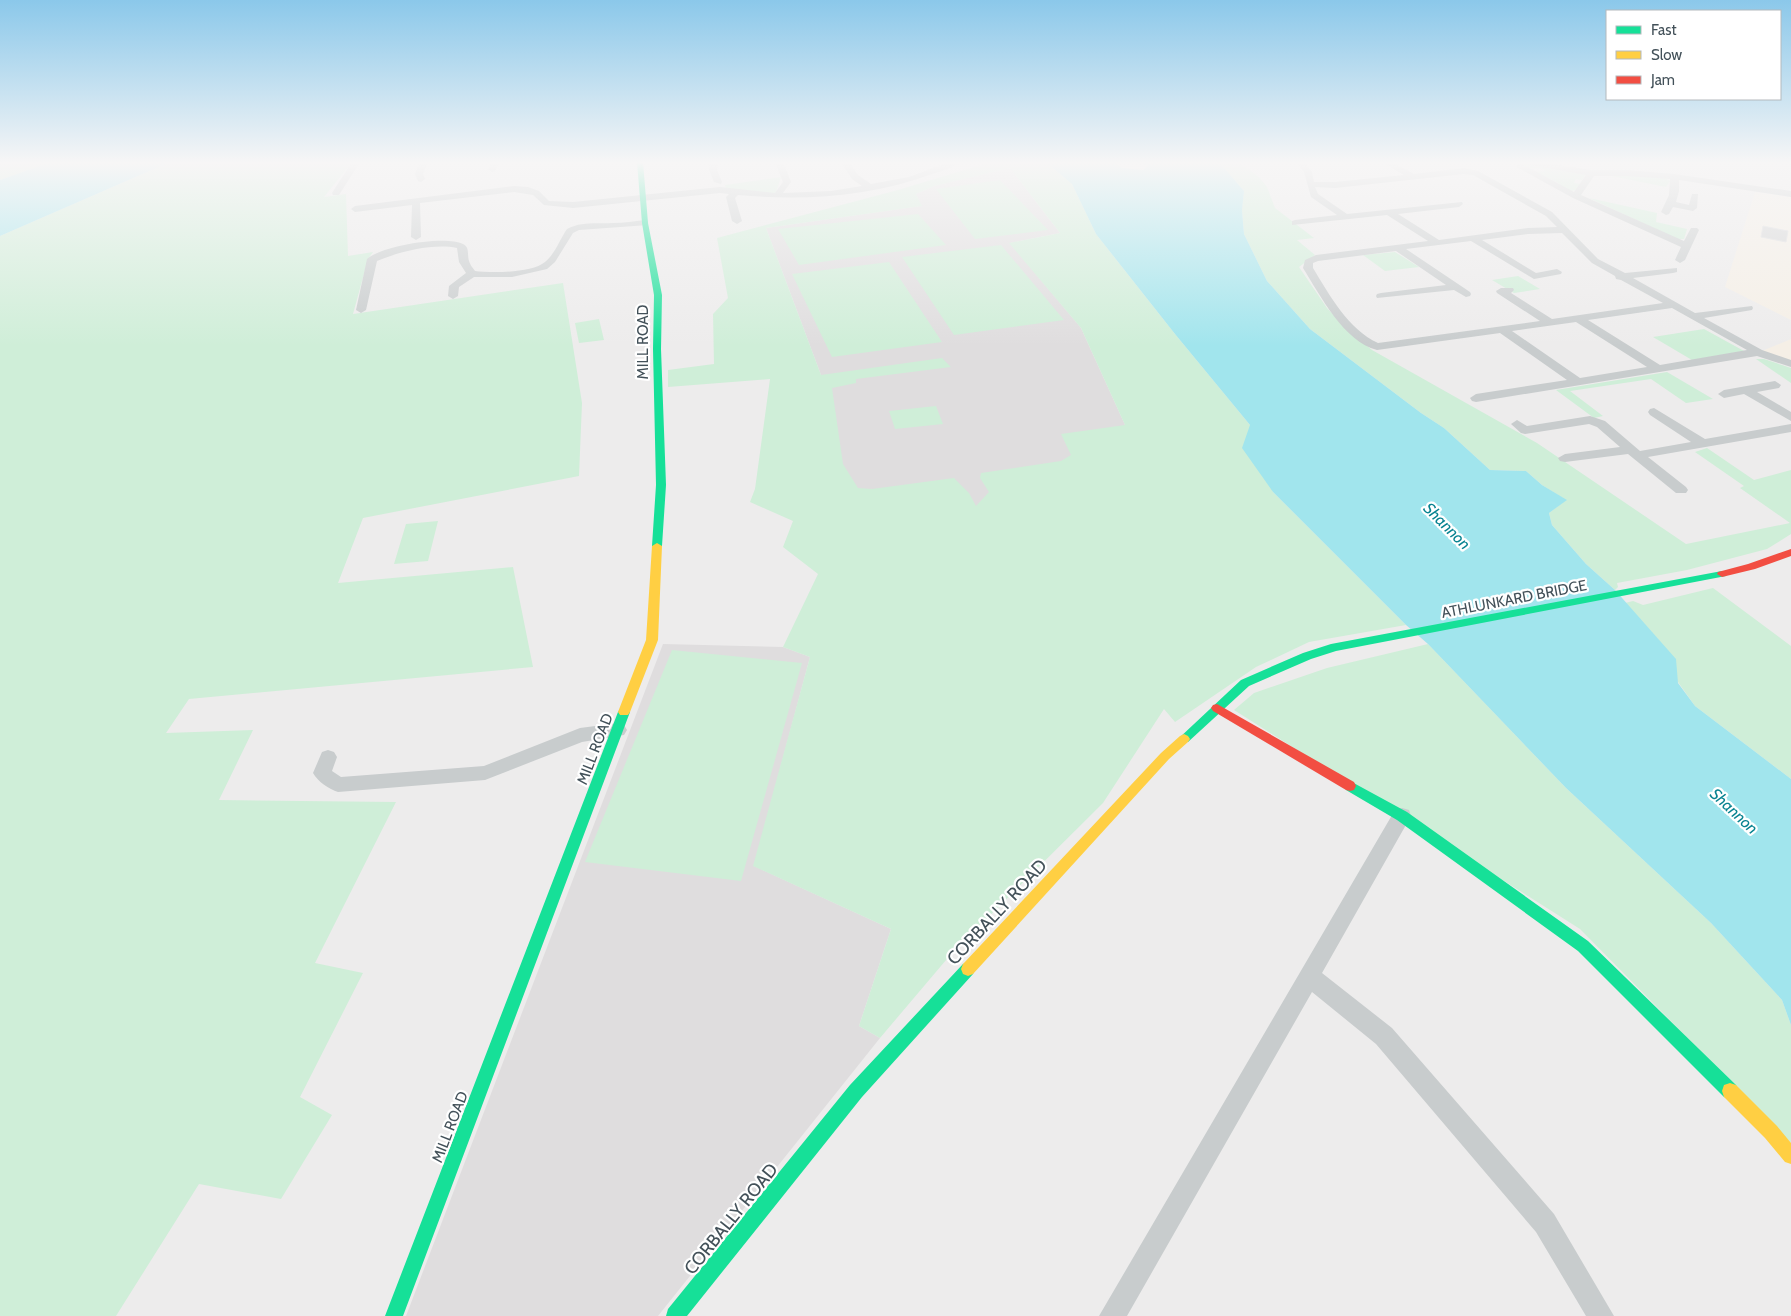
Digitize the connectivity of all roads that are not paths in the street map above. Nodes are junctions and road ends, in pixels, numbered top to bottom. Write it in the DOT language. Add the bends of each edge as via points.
graph roads {
  1 [pos="416,223"];
  2 [pos="636,223"];
  3 [pos="645,223"];
  4 [pos="1408,223"];
  5 [pos="1559,223"];
  6 [pos="1636,223"];
  7 [pos="1566,230"];
  8 [pos="1694,230"];
  9 [pos="416,237"];
  10 [pos="1472,238"];
  11 [pos="1436,242"];
  12 [pos="1686,246"];
  13 [pos="1398,248"];
  14 [pos="1680,260"];
  15 [pos="1673,270"];
  16 [pos="1557,272"];
  17 [pos="472,274"];
  18 [pos="1620,276"];
  19 [pos="1455,287"];
  20 [pos="1509,290"];
  21 [pos="1466,294"];
  22 [pos="453,296"];
  23 [pos="1381,296"];
  24 [pos="1674,304"];
  25 [pos="1748,308"];
  26 [pos="361,310"];
  27 [pos="1694,316"];
  28 [pos="1577,318"];
  29 [pos="1549,322"];
  30 [pos="1502,329"];
  31 [pos="1758,352"];
  32 [pos="1791,364"];
  33 [pos="1656,368"];
  34 [pos="1577,381"];
  35 [pos="1774,385"];
  36 [pos="1746,390"];
  37 [pos="1724,394"];
  38 [pos="1476,398"];
  39 [pos="1654,412"];
  40 [pos="1791,417"];
  41 [pos="1791,428"];
  42 [pos="1524,429"];
  43 [pos="1703,444"];
  44 [pos="1634,452"];
  45 [pos="1565,458"];
  46 [pos="1681,490"];
  47 [pos="1791,552"];
  48 [pos="1415,633"];
  49 [pos="1217,708"];
  50 [pos="618,730"];
  51 [pos="328,757"];
  52 [pos="1402,816"];
  53 [pos="1309,976"];
  54 [pos="1791,1156"];
  55 [pos="394,1316"];
  56 [pos="675,1316"];
  57 [pos="1112,1316"];
  58 [pos="1601,1316"];
  1 -- 9 [label="street"];
  2 -- 17 [label="street" via="582,226 570,231 549,263 542,268 491,276"];
  3 -- 50 [label="street, MILL ROAD" via="658,295 660,494 652,640"];
  4 -- 11 [label="street"];
  5 -- 7 [label="street"];
  6 -- 12 [label="street"];
  7 -- 10 [label="street"];
  7 -- 18 [label="street" via="1595,262"];
  8 -- 12 [label="street"];
  10 -- 11 [label="street"];
  10 -- 16 [label="street" via="1529,277"];
  11 -- 13 [label="street"];
  12 -- 14 [label="street"];
  13 -- 19 [label="street"];
  13 -- 30 [label="street" via="1316,258 1308,262 1308,268 1333,310 1369,344 1377,347"];
  15 -- 18 [label="street"];
  17 -- 22 [label="street" via="454,286"];
  17 -- 26 [label="street" via="464,262 463,249 454,244 384,252 372,258"];
  18 -- 24 [label="street"];
  19 -- 21 [label="street"];
  19 -- 23 [label="street"];
  20 -- 29 [label="street" via="1501,291"];
  24 -- 27 [label="street"];
  24 -- 28 [label="street"];
  25 -- 27 [label="street"];
  27 -- 31 [label="street"];
  28 -- 29 [label="street"];
  28 -- 33 [label="street"];
  29 -- 30 [label="street"];
  30 -- 34 [label="street"];
  31 -- 32 [label="street"];
  31 -- 33 [label="street"];
  33 -- 34 [label="street"];
  34 -- 38 [label="street"];
  35 -- 36 [label="street"];
  36 -- 37 [label="street"];
  36 -- 40 [label="street"];
  39 -- 43 [label="street"];
  41 -- 43 [label="street"];
  42 -- 44 [label="street" via="1590,420 1601,424"];
  43 -- 44 [label="street"];
  44 -- 45 [label="street"];
  44 -- 46 [label="street"];
  47 -- 48 [label="street, ATHLUNKARD BRIDGE" via="1751,567 1697,580"];
  48 -- 49 [label="street, CORBALLY ROAD" via="1335,647 1307,656 1245,683"];
  49 -- 52 [label="street"];
  49 -- 56 [label="street, CORBALLY ROAD" via="1165,756 856,1091"];
  50 -- 51 [label="street" via="580,735 485,773 338,785 322,773"];
  50 -- 55 [label="street, MILL ROAD"];
  52 -- 53 [label="street"];
  52 -- 54 [label="street" via="1583,946 1772,1132"];
  53 -- 57 [label="street"];
  53 -- 58 [label="street" via="1384,1036 1539,1216"];
}
